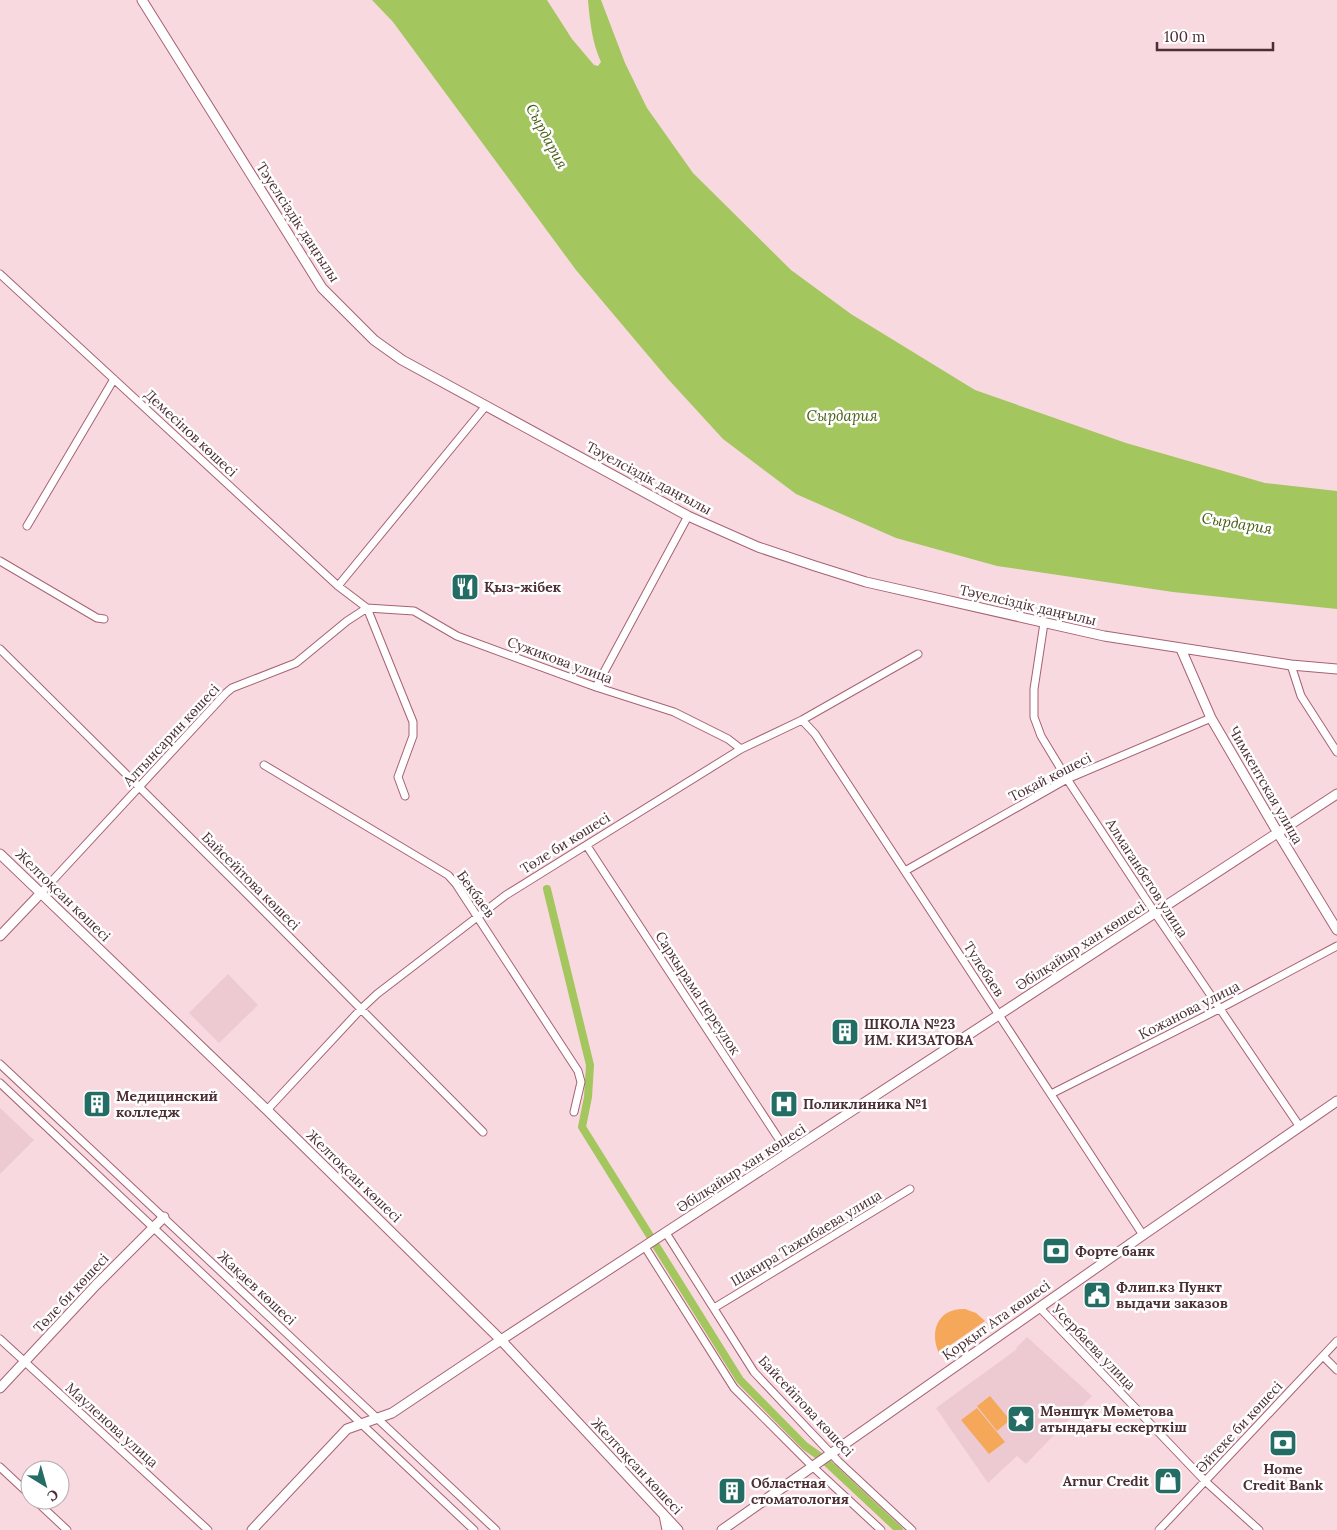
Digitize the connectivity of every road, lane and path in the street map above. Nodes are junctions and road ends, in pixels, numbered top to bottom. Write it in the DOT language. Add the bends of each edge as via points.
graph roads {
  1 [pos="142,0"];
  2 [pos="0,274"];
  3 [pos="114,379"];
  4 [pos="485,407"];
  5 [pos="688,516"];
  6 [pos="27,526"];
  7 [pos="0,561"];
  8 [pos="338,586"];
  9 [pos="367,608"];
  10 [pos="104,619"];
  11 [pos="1044,623"];
  12 [pos="0,649"];
  13 [pos="1181,649"];
  14 [pos="918,654"];
  15 [pos="1291,665"];
  16 [pos="1337,669"];
  17 [pos="596,687"];
  18 [pos="1211,718"];
  19 [pos="802,720"];
  20 [pos="741,749"];
  21 [pos="1337,752"];
  22 [pos="264,765"];
  23 [pos="1067,779"];
  24 [pos="139,787"];
  25 [pos="1337,794"];
  26 [pos="405,796"];
  27 [pos="1278,833"];
  28 [pos="587,846"];
  29 [pos="0,854"];
  30 [pos="905,870"];
  31 [pos="41,893"];
  32 [pos="1155,913"];
  33 [pos="478,918"];
  34 [pos="1337,930"];
  35 [pos="0,936"];
  36 [pos="1337,946"];
  37 [pos="360,1009"];
  38 [pos="1219,1009"];
  39 [pos="999,1015"];
  40 [pos="0,1064"];
  41 [pos="0,1083"];
  42 [pos="1051,1094"];
  43 [pos="1337,1101"];
  44 [pos="267,1110"];
  45 [pos="574,1112"];
  46 [pos="1300,1127"];
  47 [pos="483,1132"];
  48 [pos="788,1153"];
  49 [pos="910,1189"];
  50 [pos="164,1217"];
  51 [pos="153,1228"];
  52 [pos="666,1233"];
  53 [pos="1142,1235"];
  54 [pos="645,1247"];
  55 [pos="1038,1307"];
  56 [pos="714,1308"];
  57 [pos="0,1339"];
  58 [pos="501,1340"];
  59 [pos="1337,1341"];
  60 [pos="1323,1356"];
  61 [pos="25,1362"];
  62 [pos="1337,1370"];
  63 [pos="0,1388"];
  64 [pos="378,1418"];
  65 [pos="361,1424"];
  66 [pos="831,1453"];
  67 [pos="812,1466"];
  68 [pos="0,1467"];
  69 [pos="1205,1481"];
  70 [pos="20,1486"];
  71 [pos="46,1510"];
  72 [pos="664,1515"];
  73 [pos="67,1530"];
  74 [pos="208,1530"];
  75 [pos="252,1530"];
  76 [pos="474,1530"];
  77 [pos="496,1530"];
  78 [pos="667,1530"];
  79 [pos="678,1530"];
  80 [pos="722,1530"];
  81 [pos="881,1530"];
  82 [pos="912,1530"];
  83 [pos="1160,1530"];
  84 [pos="1259,1530"];
  1 -- 4 [label="street, Тәуелсіздік даңғылы" via="322,288 374,340 402,360"];
  2 -- 3 [label="street, Демесінов көшесі"];
  3 -- 6 [label="street"];
  3 -- 8 [label="street, Демесінов көшесі"];
  4 -- 5 [label="street, Тәуелсіздік даңғылы"];
  4 -- 8 [label="street"];
  5 -- 11 [label="street, Тәуелсіздік даңғылы" via="758,547 859,580"];
  5 -- 17 [label="street"];
  7 -- 10 [label="street"];
  8 -- 9 [label="street, Демесінов көшесі"];
  9 -- 17 [label="street, Сужикова улица" via="414,611 457,636"];
  9 -- 24 [label="street, Алтынсарин көшесі" via="296,663 232,688"];
  9 -- 26 [label="street" via="413,722 413,736 398,777"];
  11 -- 13 [label="street, Тәуелсіздік даңғылы"];
  11 -- 23 [label="street, Алмаганбетов улица" via="1034,689 1034,717 1041,736"];
  12 -- 24 [label="street, Байсейітова көшесі"];
  13 -- 15 [label="street, Тәуелсіздік даңғылы"];
  13 -- 18 [label="street, Чимкентская улица"];
  14 -- 19 [label="street, Төле би көшесі"];
  15 -- 16 [label="street, Тәуелсіздік даңғылы"];
  15 -- 21 [label="street" via="1301,696"];
  17 -- 20 [label="street, Сужикова улица" via="674,712"];
  18 -- 23 [label="street, Тоқай көшесі"];
  18 -- 27 [label="street, Чимкентская улица"];
  19 -- 20 [label="street, Төле би көшесі"];
  19 -- 30 [label="street, Тулебаев" via="815,734"];
  20 -- 28 [label="street, Төле би көшесі"];
  22 -- 33 [label="street, Бекбаев" via="448,875"];
  23 -- 30 [label="street, Тоқай көшесі"];
  23 -- 32 [label="street, Алмаганбетов улица"];
  24 -- 31 [label="street, Алтынсарин көшесі"];
  24 -- 37 [label="street, Байсейітова көшесі"];
  25 -- 27 [label="street, Әбілқайыр хан көшесі"];
  27 -- 32 [label="street, Әбілқайыр хан көшесі"];
  27 -- 34 [label="street, Чимкентская улица"];
  28 -- 33 [label="street, Төле би көшесі" via="506,895"];
  28 -- 48 [label="street, Саркырама переулок"];
  29 -- 31 [label="street, Желтоқсан көшесі"];
  30 -- 39 [label="street, Тулебаев"];
  31 -- 35 [label="street"];
  31 -- 44 [label="street, Желтоқсан көшесі"];
  32 -- 38 [label="street, Алмаганбетов улица"];
  32 -- 39 [label="street, Әбілқайыр хан көшесі"];
  33 -- 37 [label="street, Төле би көшесі"];
  33 -- 45 [label="street, Бекбаев" via="578,1071 581,1082"];
  36 -- 38 [label="street, Кожанова улица"];
  37 -- 44 [label="street, Төле би көшесі"];
  37 -- 47 [label="street, Байсейітова көшесі"];
  38 -- 42 [label="street, Кожанова улица"];
  38 -- 46 [label="street, Алмаганбетов улица"];
  39 -- 42 [label="street, Тулебаев"];
  39 -- 48 [label="street, Әбілқайыр хан көшесі"];
  40 -- 50 [label="street, Жақаев көшесі"];
  41 -- 51 [label="street, Жақаев көшесі"];
  42 -- 53 [label="street, Тулебаев"];
  43 -- 46 [label="street, Қорқыт Ата көшесі"];
  44 -- 58 [label="street, Желтоқсан көшесі"];
  46 -- 53 [label="street, Қорқыт Ата көшесі"];
  48 -- 52 [label="street, Әбілқайыр хан көшесі"];
  49 -- 56 [label="street, Шакира Тажибаева улица"];
  50 -- 51 [label="street, Төле би көшесі"];
  50 -- 64 [label="street, Жақаев көшесі"];
  51 -- 61 [label="street, Төле би көшесі"];
  51 -- 65 [label="street, Жақаев көшесі"];
  52 -- 54 [label="street, Әбілқайыр хан көшесі"];
  52 -- 56 [label="street, Байсейітова көшесі"];
  53 -- 55 [label="street, Қорқыт Ата көшесі"];
  54 -- 58 [label="street, Әбілқайыр хан көшесі"];
  54 -- 67 [label="street" via="734,1388"];
  55 -- 66 [label="street, Қорқыт Ата көшесі"];
  55 -- 69 [label="street, Усербаева улица"];
  56 -- 66 [label="street, Байсейітова көшесі" via="754,1372"];
  57 -- 61 [label="street, Мауленова улица"];
  58 -- 64 [label="street, Әбілқайыр хан көшесі" via="392,1413"];
  58 -- 72 [label="street, Желтоқсан көшесі"];
  59 -- 60 [label="street, Әйтеке би көшесі"];
  60 -- 62 [label="street"];
  60 -- 69 [label="street, Әйтеке би көшесі"];
  61 -- 63 [label="street, Төле би көшесі"];
  61 -- 74 [label="street, Мауленова улица"];
  64 -- 65 [label="street, Әбілқайыр хан көшесі"];
  64 -- 77 [label="street, Жақаев көшесі"];
  65 -- 75 [label="street, Әбілқайыр хан көшесі" via="347,1429"];
  65 -- 76 [label="street, Жақаев көшесі"];
  66 -- 67 [label="street, Қорқыт Ата көшесі"];
  66 -- 82 [label="street, Байсейітова көшесі"];
  67 -- 80 [label="street, Қорқыт Ата көшесі"];
  67 -- 81 [label="street"];
  68 -- 70 [label="street"];
  69 -- 83 [label="street, Әйтеке би көшесі"];
  69 -- 84 [label="street, Усербаева улица"];
  71 -- 73 [label="street"];
  72 -- 78 [label="street"];
  72 -- 79 [label="street, Желтоқсан көшесі"];
}
